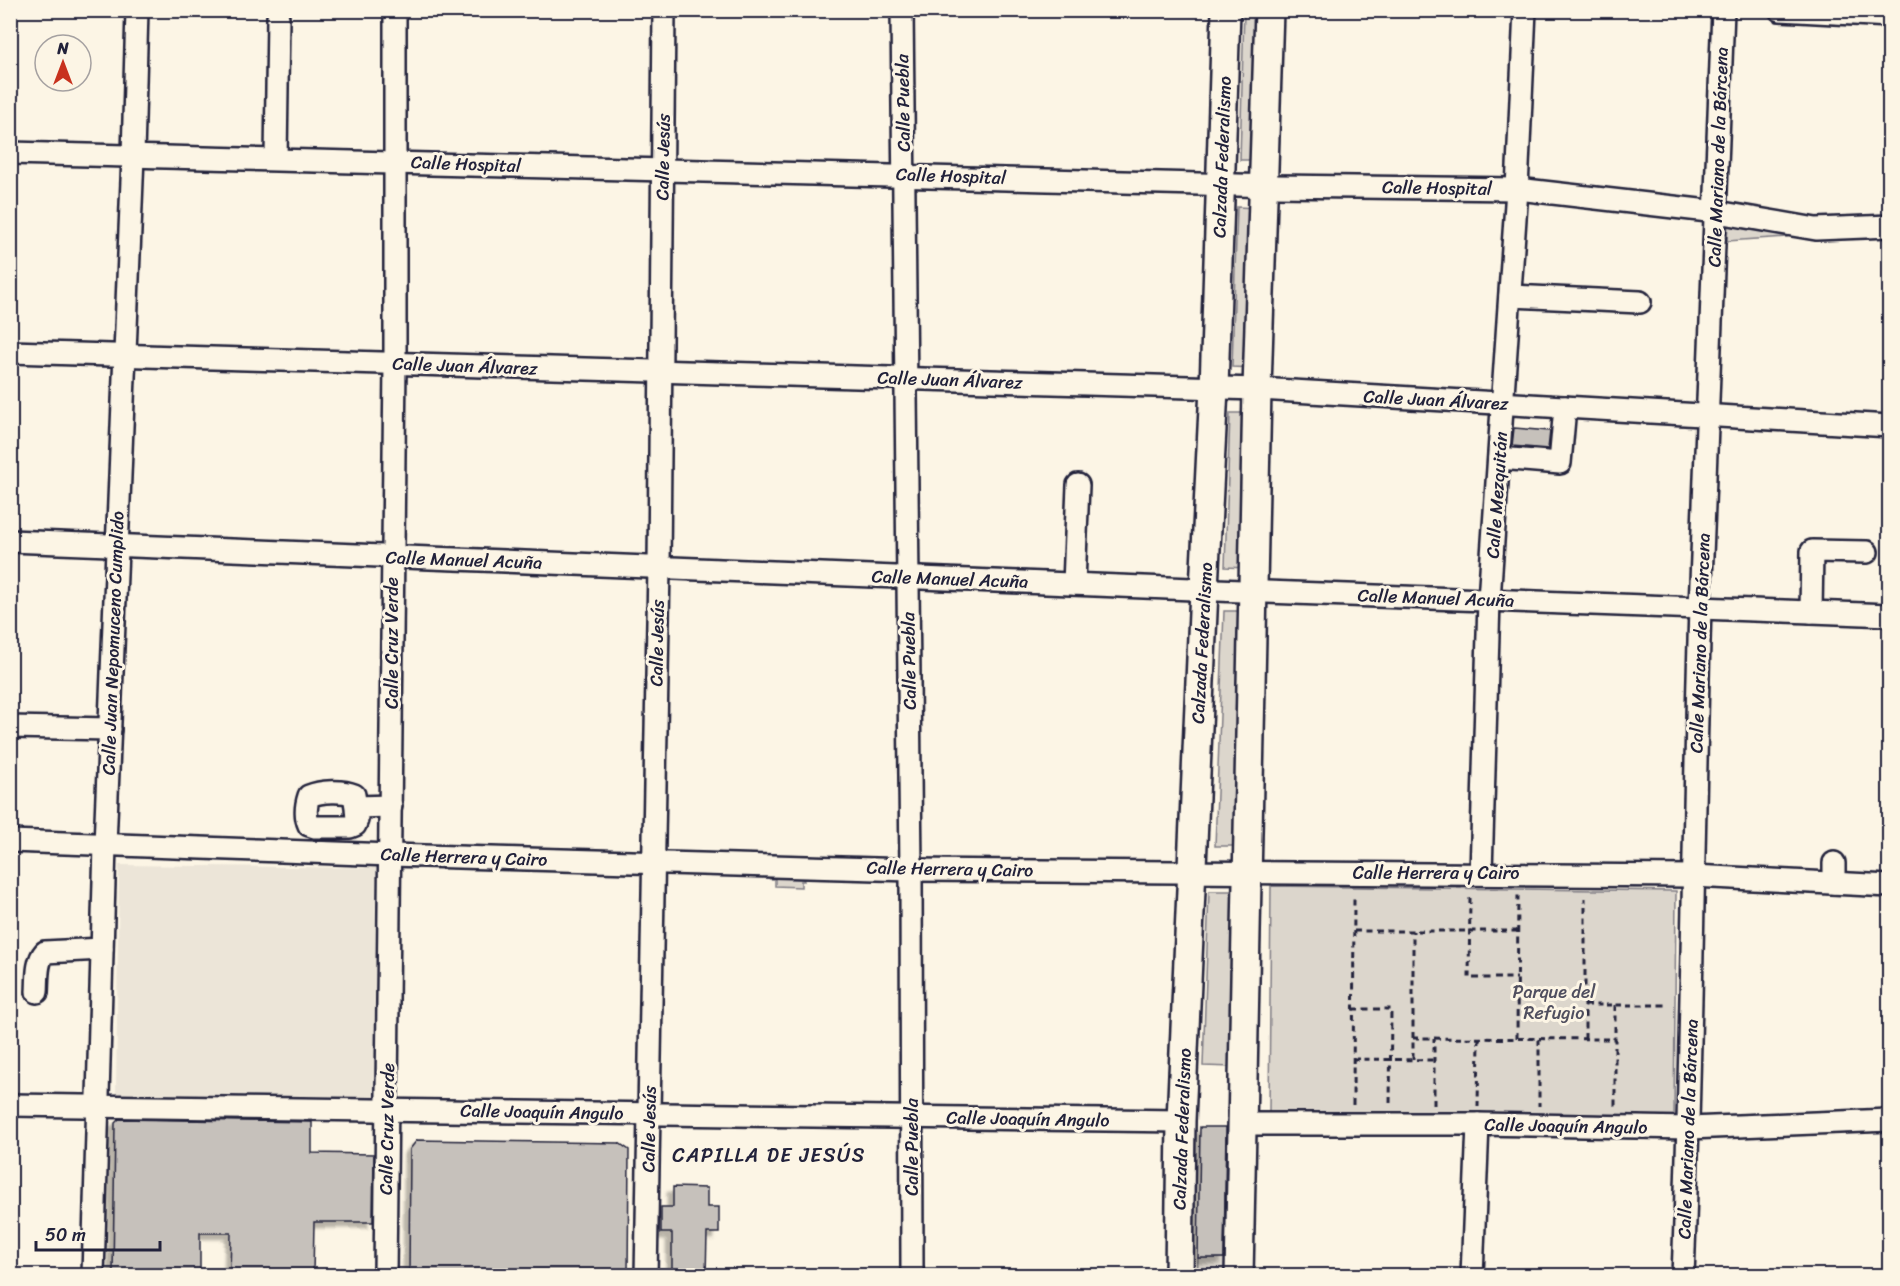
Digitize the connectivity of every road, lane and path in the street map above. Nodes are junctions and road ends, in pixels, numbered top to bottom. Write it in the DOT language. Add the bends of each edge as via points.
graph roads {
  1 [pos="137,10"];
  2 [pos="395,10"];
  3 [pos="664,10"];
  4 [pos="902,10"];
  5 [pos="1226,10"];
  6 [pos="1269,10"];
  7 [pos="1525,10"];
  8 [pos="1723,10"];
  9 [pos="1780,10"];
  10 [pos="1890,16"];
  11 [pos="278,17"];
  12 [pos="10,153"];
  13 [pos="133,156"];
  14 [pos="276,159"];
  15 [pos="395,162"];
  16 [pos="663,169"];
  17 [pos="904,175"];
  18 [pos="1222,184"];
  19 [pos="1263,185"];
  20 [pos="1517,189"];
  21 [pos="1717,212"];
  22 [pos="1890,226"];
  23 [pos="1510,296"];
  24 [pos="1640,302"];
  25 [pos="10,352"];
  26 [pos="124,356"];
  27 [pos="395,364"];
  28 [pos="659,372"];
  29 [pos="906,378"];
  30 [pos="1214,388"];
  31 [pos="1257,389"];
  32 [pos="1503,404"];
  33 [pos="1565,407"];
  34 [pos="1708,416"];
  35 [pos="1890,426"];
  36 [pos="1499,458"];
  37 [pos="1078,484"];
  38 [pos="10,541"];
  39 [pos="117,546"];
  40 [pos="1867,552"];
  41 [pos="393,557"];
  42 [pos="659,567"];
  43 [pos="908,577"];
  44 [pos="1074,584"];
  45 [pos="1204,589"];
  46 [pos="1253,591"];
  47 [pos="1490,600"];
  48 [pos="1700,608"];
  49 [pos="1811,612"];
  50 [pos="1890,615"];
  51 [pos="10,727"];
  52 [pos="110,729"];
  53 [pos="391,806"];
  54 [pos="356,807"];
  55 [pos="10,842"];
  56 [pos="105,845"];
  57 [pos="391,855"];
  58 [pos="654,863"];
  59 [pos="911,870"];
  60 [pos="1192,872"];
  61 [pos="1246,873"];
  62 [pos="1481,873"];
  63 [pos="1518,873"];
  64 [pos="1693,876"];
  65 [pos="1890,886"];
  66 [pos="1354,898"];
  67 [pos="1470,898"];
  68 [pos="1586,898"];
  69 [pos="1354,930"];
  70 [pos="1413,930"];
  71 [pos="1470,930"];
  72 [pos="1517,930"];
  73 [pos="102,949"];
  74 [pos="1517,978"];
  75 [pos="37,992"];
  76 [pos="1585,1005"];
  77 [pos="1615,1005"];
  78 [pos="1667,1005"];
  79 [pos="1353,1009"];
  80 [pos="1413,1038"];
  81 [pos="1434,1038"];
  82 [pos="1479,1038"];
  83 [pos="1517,1038"];
  84 [pos="1539,1039"];
  85 [pos="1585,1039"];
  86 [pos="1615,1039"];
  87 [pos="1353,1059"];
  88 [pos="1391,1059"];
  89 [pos="1413,1059"];
  90 [pos="1434,1060"];
  91 [pos="10,1105"];
  92 [pos="1353,1105"];
  93 [pos="98,1106"];
  94 [pos="1390,1106"];
  95 [pos="1434,1106"];
  96 [pos="1539,1106"];
  97 [pos="1615,1106"];
  98 [pos="388,1110"];
  99 [pos="650,1114"];
  100 [pos="912,1118"];
  101 [pos="1890,1120"];
  102 [pos="1181,1122"];
  103 [pos="1242,1124"];
  104 [pos="1478,1124"];
  105 [pos="1689,1128"];
  106 [pos="93,1275"];
  107 [pos="385,1275"];
  108 [pos="646,1275"];
  109 [pos="912,1275"];
  110 [pos="1179,1275"];
  111 [pos="1239,1275"];
  112 [pos="1472,1275"];
  113 [pos="1683,1275"];
  1 -- 13 [label="street, Calle Juan Nepomuceno Cumplido"];
  2 -- 15 [label="street, Calle Cruz Verde"];
  3 -- 16 [label="street, Calle Jesús"];
  4 -- 17 [label="street, Calle Puebla"];
  5 -- 18 [label="main road, Calzada Federalismo"];
  6 -- 19 [label="main road"];
  7 -- 20 [label="street, Calle Mezquitán"];
  8 -- 21 [label="street, Calle Mariano de la Bárcena"];
  9 -- 10 [label="street"];
  11 -- 14 [label="street"];
  12 -- 13 [label="street, Calle Hospital"];
  13 -- 14 [label="street, Calle Hospital"];
  13 -- 26 [label="street, Calle Juan Nepomuceno Cumplido"];
  14 -- 15 [label="street, Calle Hospital"];
  15 -- 16 [label="street, Calle Hospital"];
  15 -- 27 [label="street, Calle Cruz Verde"];
  16 -- 17 [label="street, Calle Hospital"];
  16 -- 28 [label="street, Calle Jesús"];
  17 -- 18 [label="street, Calle Hospital"];
  17 -- 29 [label="street, Calle Puebla"];
  18 -- 19 [label="street, Calle Hospital"];
  18 -- 30 [label="main road, Calzada Federalismo"];
  19 -- 20 [label="street, Calle Hospital"];
  19 -- 31 [label="main road"];
  20 -- 21 [label="street, Calle Hospital"];
  20 -- 23 [label="street, Calle Mezquitán"];
  21 -- 22 [label="street, Calle Hospital" via="1816,229"];
  21 -- 34 [label="street, Calle Mariano de la Bárcena"];
  23 -- 24 [label="street"];
  23 -- 32 [label="street, Calle Mezquitán"];
  25 -- 26 [label="street, Calle Juan Álvarez"];
  26 -- 27 [label="street, Calle Juan Álvarez"];
  26 -- 39 [label="street, Calle Juan Nepomuceno Cumplido"];
  27 -- 28 [label="street, Calle Juan Álvarez"];
  27 -- 41 [label="street, Calle Cruz Verde"];
  28 -- 29 [label="street, Calle Juan Álvarez"];
  28 -- 42 [label="street, Calle Jesús"];
  29 -- 30 [label="street, Calle Juan Álvarez"];
  29 -- 43 [label="street, Calle Puebla"];
  30 -- 31 [label="street, Calle Juan Álvarez"];
  30 -- 45 [label="main road, Calzada Federalismo"];
  31 -- 32 [label="street, Calle Juan Álvarez"];
  31 -- 46 [label="main road"];
  32 -- 33 [label="street, Calle Juan Álvarez"];
  32 -- 36 [label="street, Calle Mezquitán"];
  33 -- 34 [label="street, Calle Juan Álvarez"];
  33 -- 36 [label="street" via="1560,464"];
  34 -- 35 [label="street, Calle Juan Álvarez"];
  34 -- 48 [label="street, Calle Mariano de la Bárcena"];
  36 -- 47 [label="street, Calle Mezquitán"];
  37 -- 44 [label="street"];
  38 -- 39 [label="street, Calle Manuel Acuña"];
  39 -- 41 [label="street, Calle Manuel Acuña"];
  39 -- 52 [label="street, Calle Juan Nepomuceno Cumplido"];
  40 -- 49 [label="street" via="1812,551"];
  41 -- 42 [label="street, Calle Manuel Acuña"];
  41 -- 53 [label="street, Calle Cruz Verde"];
  42 -- 43 [label="street, Calle Manuel Acuña"];
  42 -- 58 [label="street, Calle Jesús"];
  43 -- 44 [label="street, Calle Manuel Acuña"];
  43 -- 59 [label="street, Calle Puebla"];
  44 -- 45 [label="street, Calle Manuel Acuña"];
  45 -- 46 [label="street, Calle Manuel Acuña"];
  45 -- 60 [label="main road, Calzada Federalismo"];
  46 -- 47 [label="street, Calle Manuel Acuña"];
  46 -- 61 [label="main road"];
  47 -- 48 [label="street, Calle Manuel Acuña"];
  47 -- 62 [label="street, Calle Mezquitán"];
  48 -- 49 [label="street, Calle Manuel Acuña"];
  48 -- 64 [label="street, Calle Mariano de la Bárcena"];
  49 -- 50 [label="street, Calle Manuel Acuña"];
  51 -- 52 [label="street"];
  52 -- 56 [label="street, Calle Juan Nepomuceno Cumplido"];
  53 -- 54 [label="street"];
  53 -- 57 [label="street, Calle Cruz Verde"];
  55 -- 56 [label="street, Calle Herrera y Cairo"];
  56 -- 57 [label="street, Calle Herrera y Cairo"];
  56 -- 73 [label="street, Calle Juan Nepomuceno Cumplido"];
  57 -- 58 [label="street, Calle Herrera y Cairo"];
  57 -- 98 [label="street, Calle Cruz Verde"];
  58 -- 59 [label="street, Calle Herrera y Cairo"];
  58 -- 99 [label="street, Calle Jesús"];
  59 -- 60 [label="street, Calle Herrera y Cairo"];
  59 -- 100 [label="street, Calle Puebla"];
  60 -- 61 [label="street, Calle Herrera y Cairo"];
  60 -- 102 [label="main road, Calzada Federalismo"];
  61 -- 62 [label="street, Calle Herrera y Cairo"];
  61 -- 103 [label="main road"];
  62 -- 63 [label="street, Calle Herrera y Cairo"];
  63 -- 64 [label="street, Calle Herrera y Cairo"];
  63 -- 72 [label="path"];
  64 -- 65 [label="street, Calle Herrera y Cairo" via="1834,873"];
  64 -- 105 [label="street, Calle Mariano de la Bárcena"];
  66 -- 69 [label="path"];
  67 -- 71 [label="path"];
  68 -- 76 [label="path"];
  69 -- 70 [label="path"];
  69 -- 79 [label="path"];
  70 -- 71 [label="path"];
  70 -- 80 [label="path"];
  71 -- 72 [label="path"];
  71 -- 74 [label="path" via="1469,978"];
  72 -- 74 [label="path"];
  73 -- 75 [label="street" via="45,952 39,962"];
  73 -- 93 [label="street, Calle Juan Nepomuceno Cumplido"];
  74 -- 83 [label="path"];
  76 -- 77 [label="path"];
  76 -- 85 [label="path"];
  77 -- 78 [label="path"];
  77 -- 86 [label="path"];
  79 -- 87 [label="path"];
  79 -- 88 [label="path" via="1391,1009"];
  80 -- 81 [label="path"];
  80 -- 89 [label="path"];
  81 -- 82 [label="path"];
  81 -- 90 [label="path"];
  82 -- 83 [label="path"];
  82 -- 104 [label="path"];
  83 -- 84 [label="path"];
  84 -- 85 [label="path"];
  84 -- 96 [label="path"];
  85 -- 86 [label="path"];
  86 -- 97 [label="path"];
  87 -- 88 [label="path"];
  87 -- 92 [label="path"];
  88 -- 89 [label="path"];
  88 -- 94 [label="path"];
  89 -- 90 [label="path"];
  90 -- 95 [label="path"];
  91 -- 93 [label="street, Calle Joaquín Angulo"];
  93 -- 98 [label="street, Calle Joaquín Angulo"];
  93 -- 106 [label="street, Calle Juan Nepomuceno Cumplido"];
  98 -- 99 [label="street, Calle Joaquín Angulo"];
  98 -- 107 [label="street, Calle Cruz Verde"];
  99 -- 100 [label="street, Calle Joaquín Angulo"];
  99 -- 108 [label="street, Calle Jesús"];
  100 -- 102 [label="street, Calle Joaquín Angulo"];
  100 -- 109 [label="street, Calle Puebla"];
  101 -- 105 [label="street, Calle Joaquín Angulo"];
  102 -- 110 [label="main road, Calzada Federalismo"];
  103 -- 104 [label="street, Calle Joaquín Angulo"];
  103 -- 111 [label="main road"];
  104 -- 105 [label="street, Calle Joaquín Angulo"];
  104 -- 112 [label="street"];
  105 -- 113 [label="street, Calle Mariano de la Bárcena"];
}
